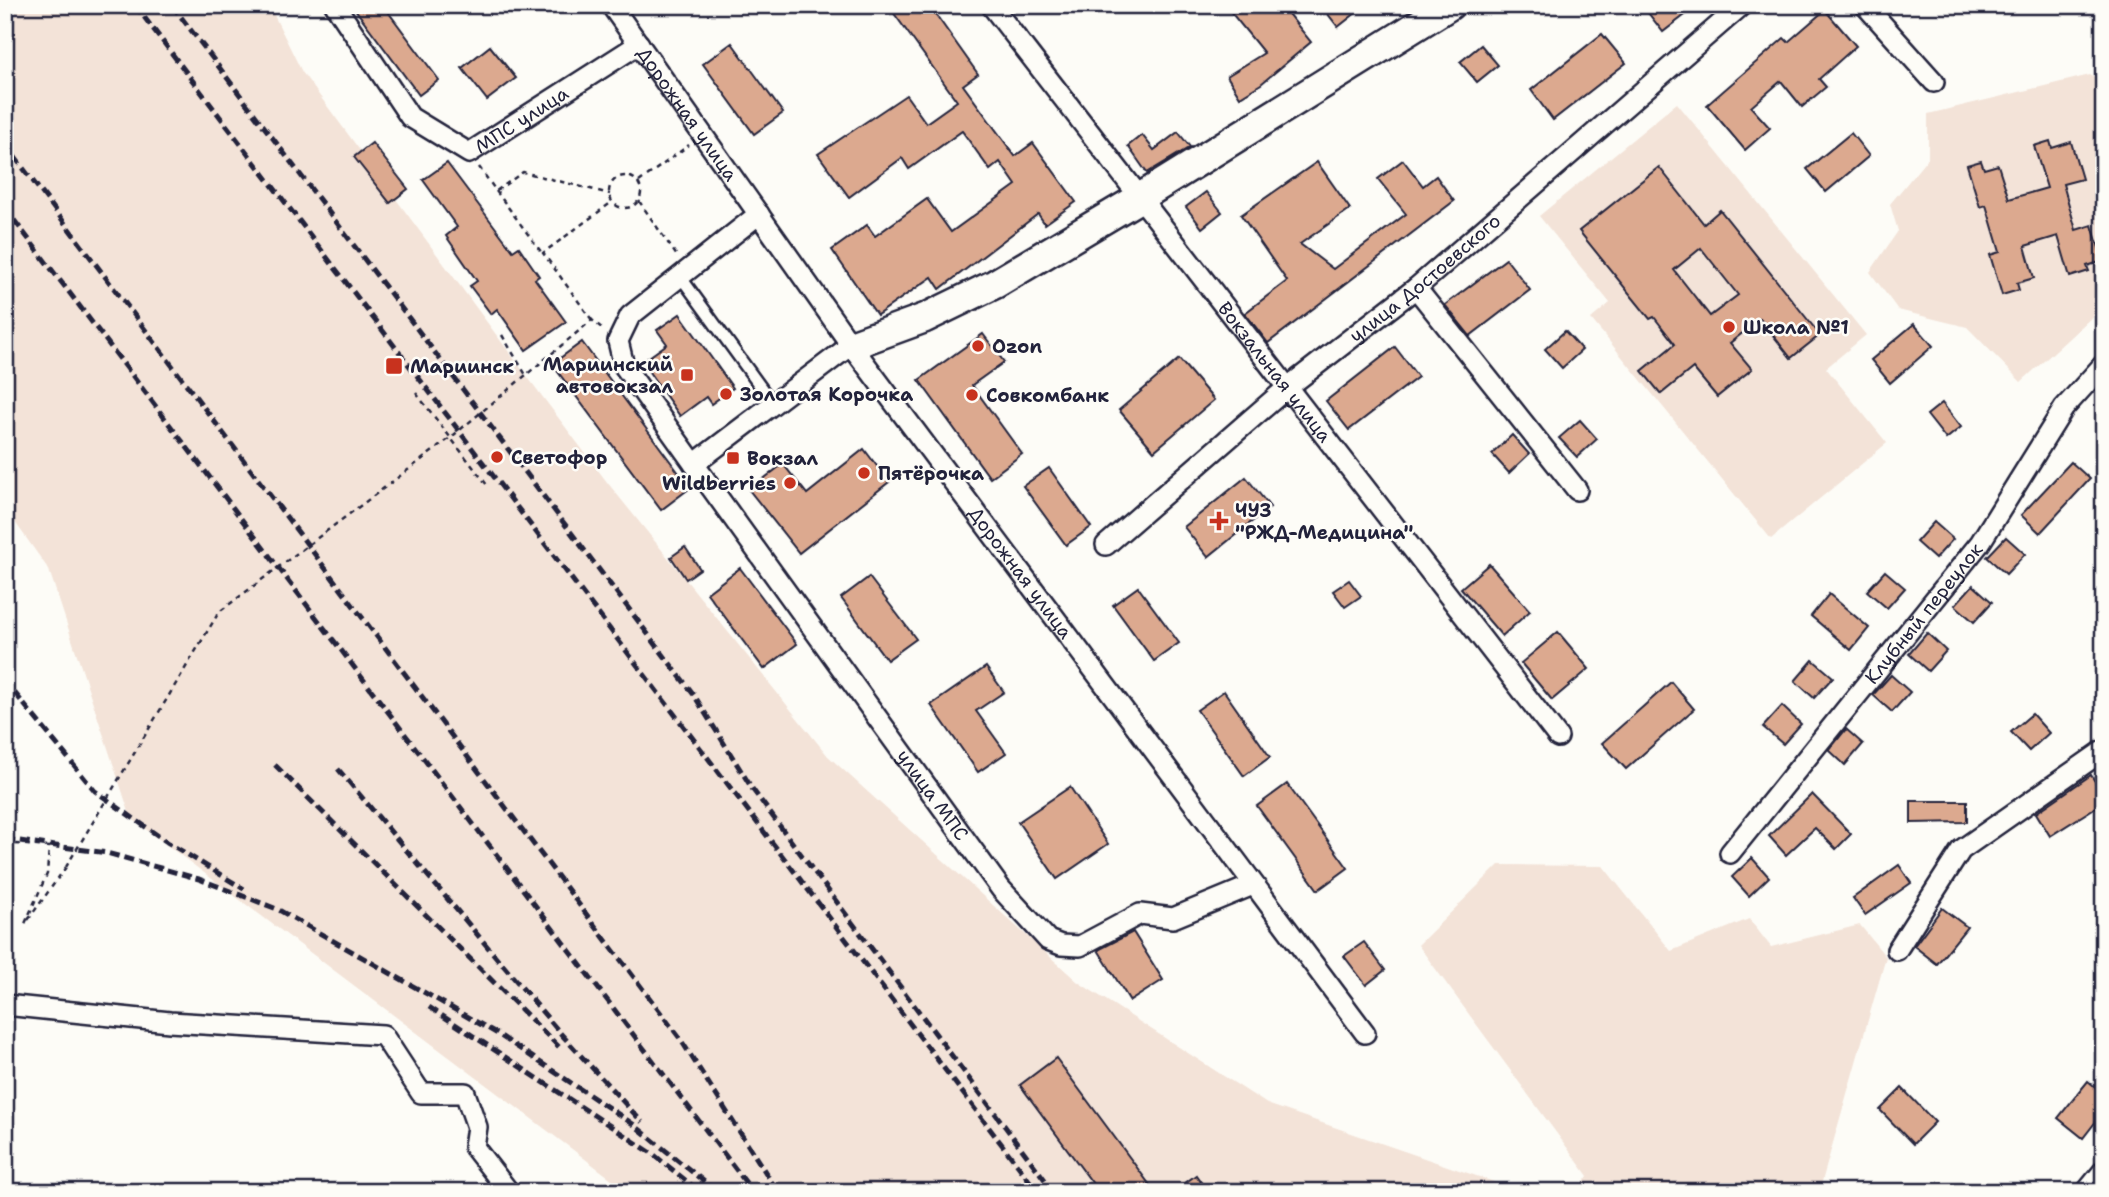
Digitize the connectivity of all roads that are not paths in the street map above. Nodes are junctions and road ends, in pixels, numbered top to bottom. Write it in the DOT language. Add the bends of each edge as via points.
graph roads {
  1 [pos="335,5"];
  2 [pos="611,5"];
  3 [pos="991,5"];
  4 [pos="1450,5"];
  5 [pos="1742,5"];
  6 [pos="1865,5"];
  7 [pos="639,44"];
  8 [pos="1934,82"];
  9 [pos="1141,197"];
  10 [pos="759,214"];
  11 [pos="683,274"];
  12 [pos="1416,288"];
  13 [pos="851,345"];
  14 [pos="2104,364"];
  15 [pos="1288,387"];
  16 [pos="773,404"];
  17 [pos="694,464"];
  18 [pos="1577,490"];
  19 [pos="1106,545"];
  20 [pos="1558,737"];
  21 [pos="2104,750"];
  22 [pos="1730,853"];
  23 [pos="1253,885"];
  24 [pos="1897,950"];
  25 [pos="5,1005"];
  26 [pos="1365,1032"];
  27 [pos="2104,1170"];
  28 [pos="509,1192"];
  29 [pos="2086,1192"];
  1 -- 7 [label="street, МПС улица" via="410,117 469,153"];
  2 -- 7 [label="street, Дорожная улица"];
  3 -- 9 [label="street, Вокзальная улица"];
  4 -- 9 [label="main road"];
  5 -- 12 [label="street, улица Достоевского"];
  6 -- 8 [label="street"];
  7 -- 10 [label="street, Дорожная улица"];
  9 -- 13 [label="main road" via="995,284 925,318"];
  9 -- 15 [label="street, Вокзальная улица"];
  10 -- 11 [label="street"];
  10 -- 13 [label="street, Дорожная улица"];
  11 -- 16 [label="lane"];
  11 -- 17 [label="street, улица МПС" via="630,316 618,341 624,366"];
  12 -- 15 [label="street, улица Достоевского"];
  12 -- 18 [label="street"];
  13 -- 16 [label="street"];
  13 -- 23 [label="street, Дорожная улица"];
  14 -- 22 [label="street, Клубный переулок" via="2064,408 1980,543"];
  15 -- 19 [label="street, улица Достоевского"];
  15 -- 20 [label="street, Вокзальная улица"];
  16 -- 17 [label="street"];
  17 -- 23 [label="street, улица МПС" via="1001,889 1048,940 1080,946 1140,915 1173,918"];
  21 -- 24 [label="street" via="1961,850"];
  23 -- 26 [label="street, Дорожная улица"];
  25 -- 28 [label="street" via="170,1022 383,1035 421,1093 465,1093 477,1127 474,1147"];
  27 -- 29 [label="street"];
}
